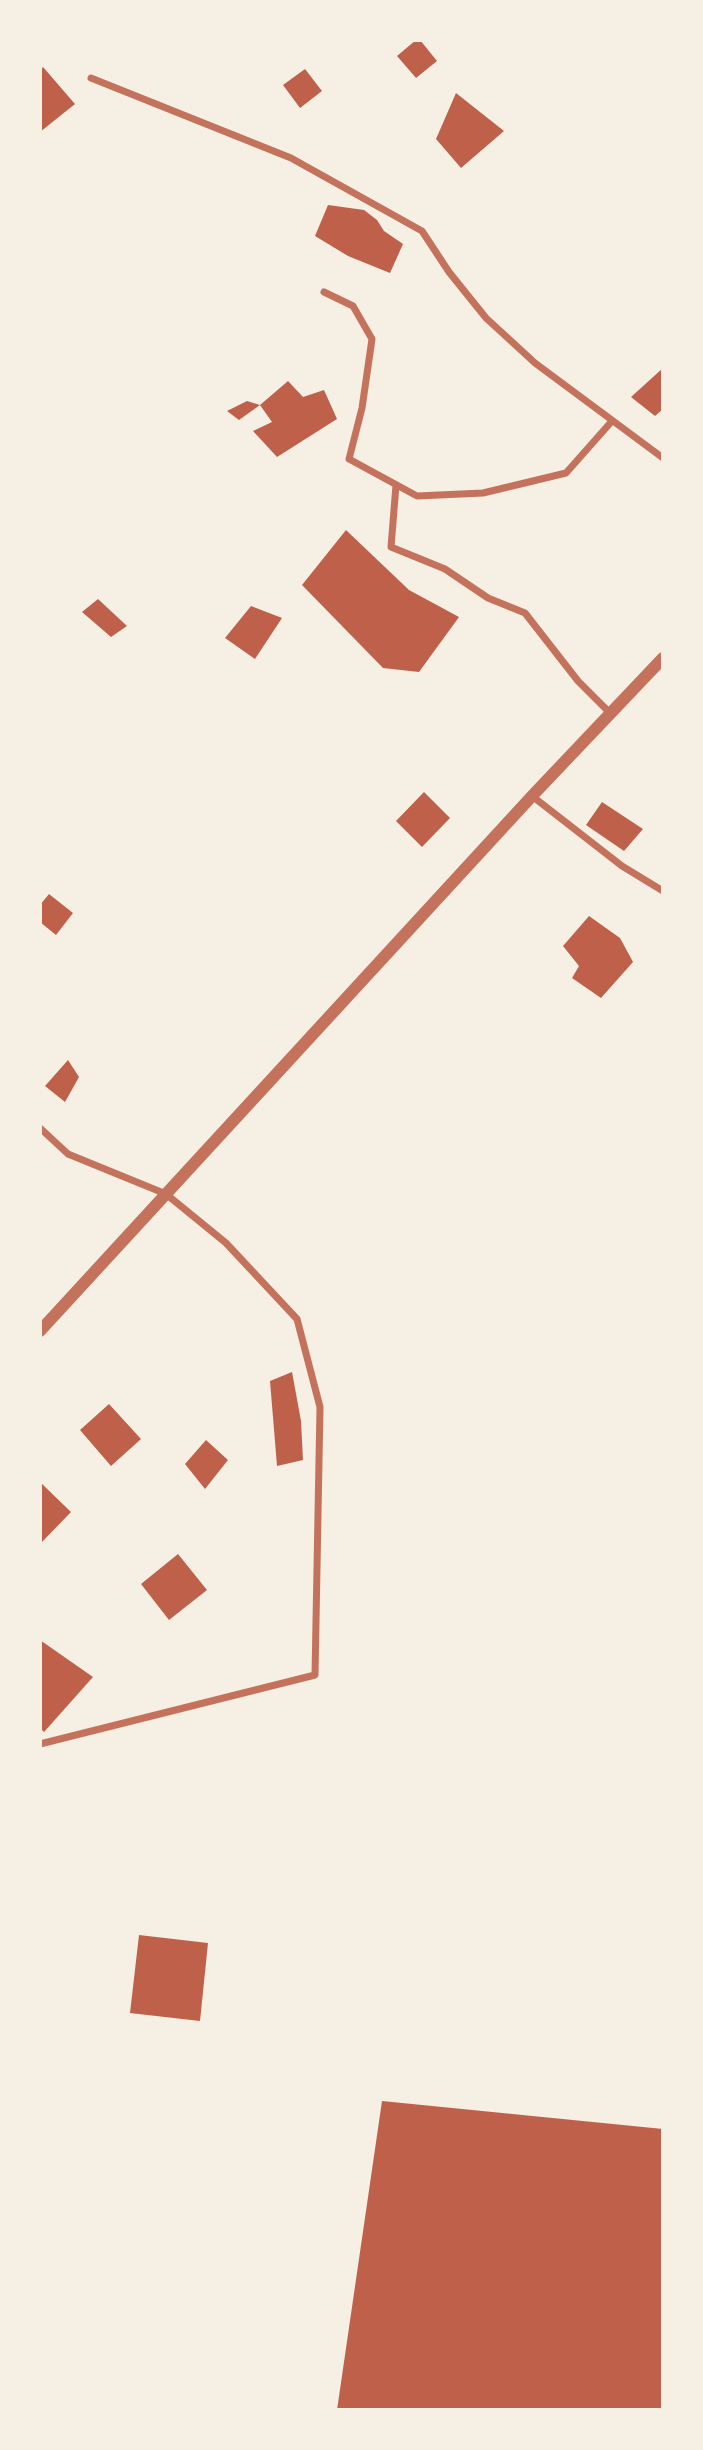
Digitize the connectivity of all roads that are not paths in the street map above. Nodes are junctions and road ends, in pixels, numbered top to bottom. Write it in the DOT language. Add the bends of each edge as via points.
graph roads {
  1 [pos="91,78"];
  2 [pos="324,292"];
  3 [pos="612,421"];
  4 [pos="663,458"];
  5 [pos="396,485"];
  6 [pos="663,658"];
  7 [pos="610,713"];
  8 [pos="532,796"];
  9 [pos="663,891"];
  10 [pos="40,1128"];
  11 [pos="166,1194"];
  12 [pos="40,1331"];
  13 [pos="40,1744"];
  1 -- 3 [label="street" via="291,158 422,231 486,318 535,363"];
  2 -- 5 [label="street" via="353,306 372,339 349,460"];
  3 -- 4 [label="street"];
  3 -- 5 [label="street" via="566,472 482,493 417,496"];
  5 -- 7 [label="street" via="391,547 445,569 488,598 524,613"];
  6 -- 7 [label="street"];
  7 -- 8 [label="street"];
  8 -- 9 [label="street" via="622,866"];
  8 -- 11 [label="street"];
  10 -- 11 [label="street" via="68,1154"];
  11 -- 12 [label="street"];
  11 -- 13 [label="street" via="226,1242 297,1319 320,1407 315,1675"];
}
